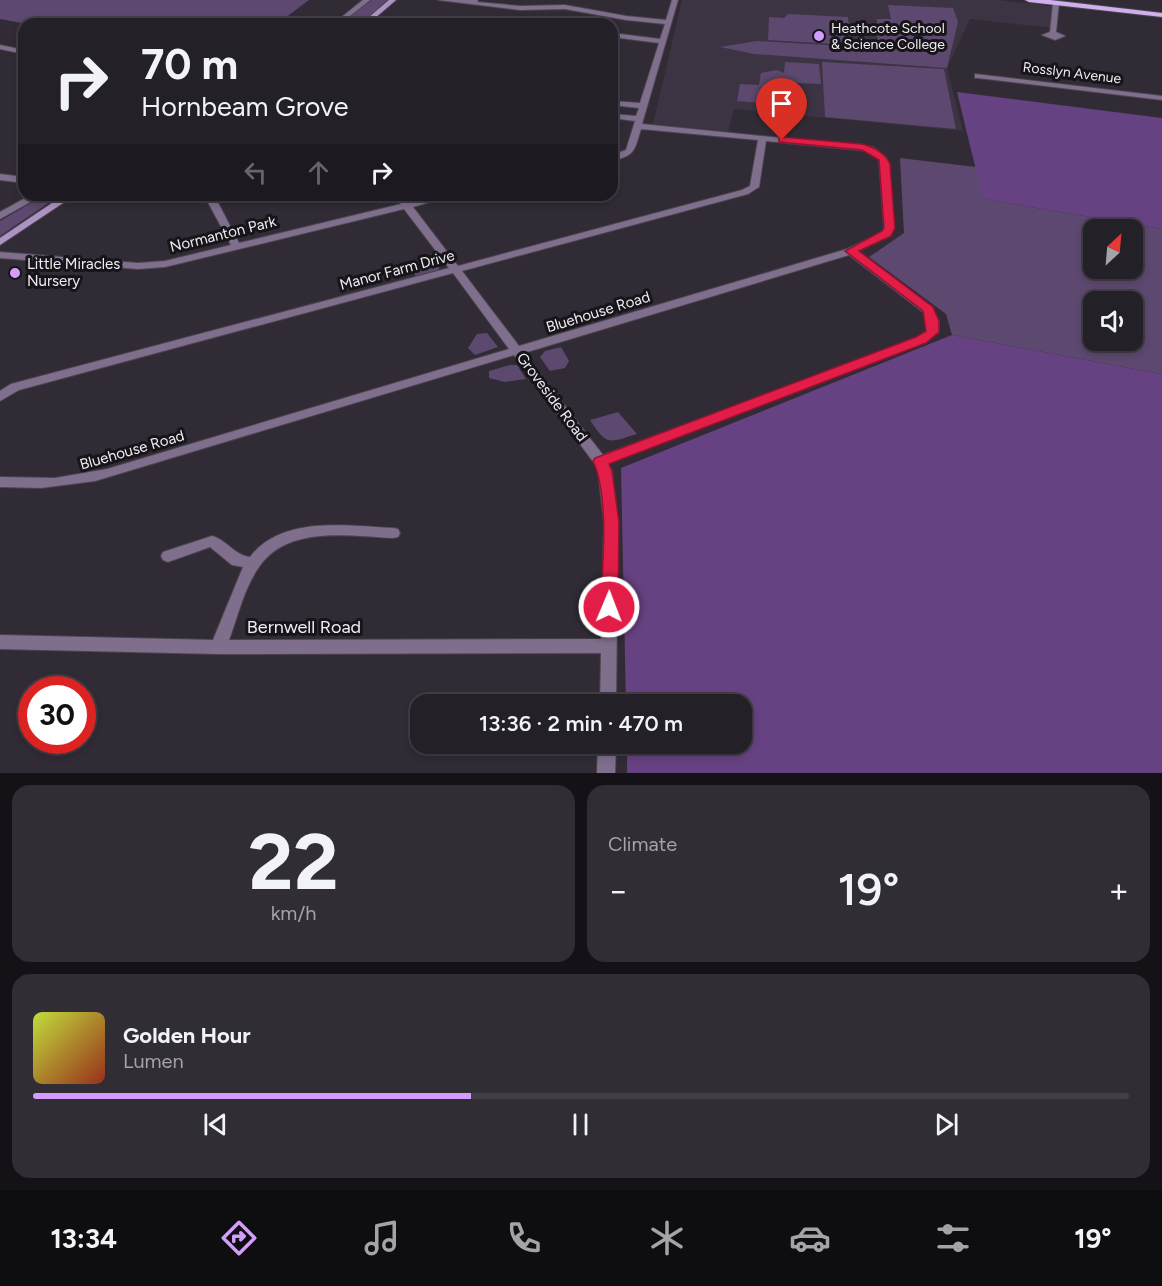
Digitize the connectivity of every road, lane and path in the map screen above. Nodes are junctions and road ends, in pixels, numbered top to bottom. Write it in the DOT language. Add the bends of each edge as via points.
graph roads {
  1 [pos="368,0"];
  2 [pos="393,0"];
  3 [pos="441,0"];
  4 [pos="675,0"];
  5 [pos="1029,0"];
  6 [pos="473,2"];
  7 [pos="1056,3"];
  8 [pos="1162,15"];
  9 [pos="344,18"];
  10 [pos="371,18"];
  11 [pos="668,21"];
  12 [pos="1053,33"];
  13 [pos="618,37"];
  14 [pos="663,41"];
  15 [pos="0,47"];
  16 [pos="18,51"];
  17 [pos="978,76"];
  18 [pos="1162,98"];
  19 [pos="618,104"];
  20 [pos="644,106"];
  21 [pos="618,117"];
  22 [pos="639,122"];
  23 [pos="762,138"];
  24 [pos="618,156"];
  25 [pos="0,177"];
  26 [pos="18,179"];
  27 [pos="27,201"];
  28 [pos="61,201"];
  29 [pos="212,201"];
  30 [pos="399,201"];
  31 [pos="404,201"];
  32 [pos="0,216"];
  33 [pos="0,242"];
  34 [pos="236,246"];
  35 [pos="851,251"];
  36 [pos="1,256"];
  37 [pos="456,270"];
  38 [pos="518,351"];
  39 [pos="0,397"];
  40 [pos="600,461"];
  41 [pos="0,482"];
  42 [pos="393,532"];
  43 [pos="168,556"];
  44 [pos="252,563"];
  45 [pos="0,642"];
  46 [pos="608,646"];
  47 [pos="218,647"];
  48 [pos="608,694"];
  49 [pos="607,754"];
  50 [pos="606,773"];
  1 -- 9 [label="street"];
  2 -- 10 [label="main road"];
  3 -- 6 [label="street"];
  4 -- 11 [label="street"];
  5 -- 7 [label="main road"];
  6 -- 11 [label="street" via="520,8 572,8"];
  7 -- 8 [label="main road"];
  7 -- 12 [label="street"];
  11 -- 14 [label="street"];
  13 -- 14 [label="street"];
  14 -- 20 [label="street"];
  15 -- 16 [label="street"];
  17 -- 18 [label="street, Rosslyn Avenue"];
  19 -- 20 [label="street"];
  20 -- 22 [label="street"];
  21 -- 22 [label="street, Bluehouse Road"];
  22 -- 23 [label="street, Bluehouse Road"];
  22 -- 24 [label="street" via="627,154"];
  23 -- 35 [label="street, Bluehouse Road" via="862,147 883,159 890,228 887,234"];
  23 -- 37 [label="street, Manor Farm Drive" via="756,181 745,192"];
  25 -- 26 [label="street"];
  27 -- 32 [label="street"];
  28 -- 33 [label="main road"];
  29 -- 34 [label="street"];
  30 -- 34 [label="street, Normanton Park"];
  31 -- 37 [label="street, Groveside Road"];
  34 -- 36 [label="street, Normanton Park" via="165,264 138,266"];
  35 -- 38 [label="street, Bluehouse Road"];
  35 -- 40 [label="street" via="928,309 933,332 921,340"];
  37 -- 38 [label="street, Groveside Road"];
  37 -- 39 [label="street, Manor Farm Drive" via="31,382"];
  38 -- 40 [label="street, Groveside Road"];
  38 -- 41 [label="street, Bluehouse Road" via="78,481 32,485"];
  40 -- 46 [label="street, Groveside Road" via="605,471 611,522"];
  42 -- 44 [label="street" via="313,532 285,537 268,546"];
  43 -- 44 [label="street" via="212,541 237,561"];
  44 -- 47 [label="street"];
  45 -- 47 [label="street, Bernwell Road"];
  46 -- 47 [label="street, Bernwell Road"];
  46 -- 48 [label="street, Groveside Road"];
  49 -- 50 [label="street"];
}
